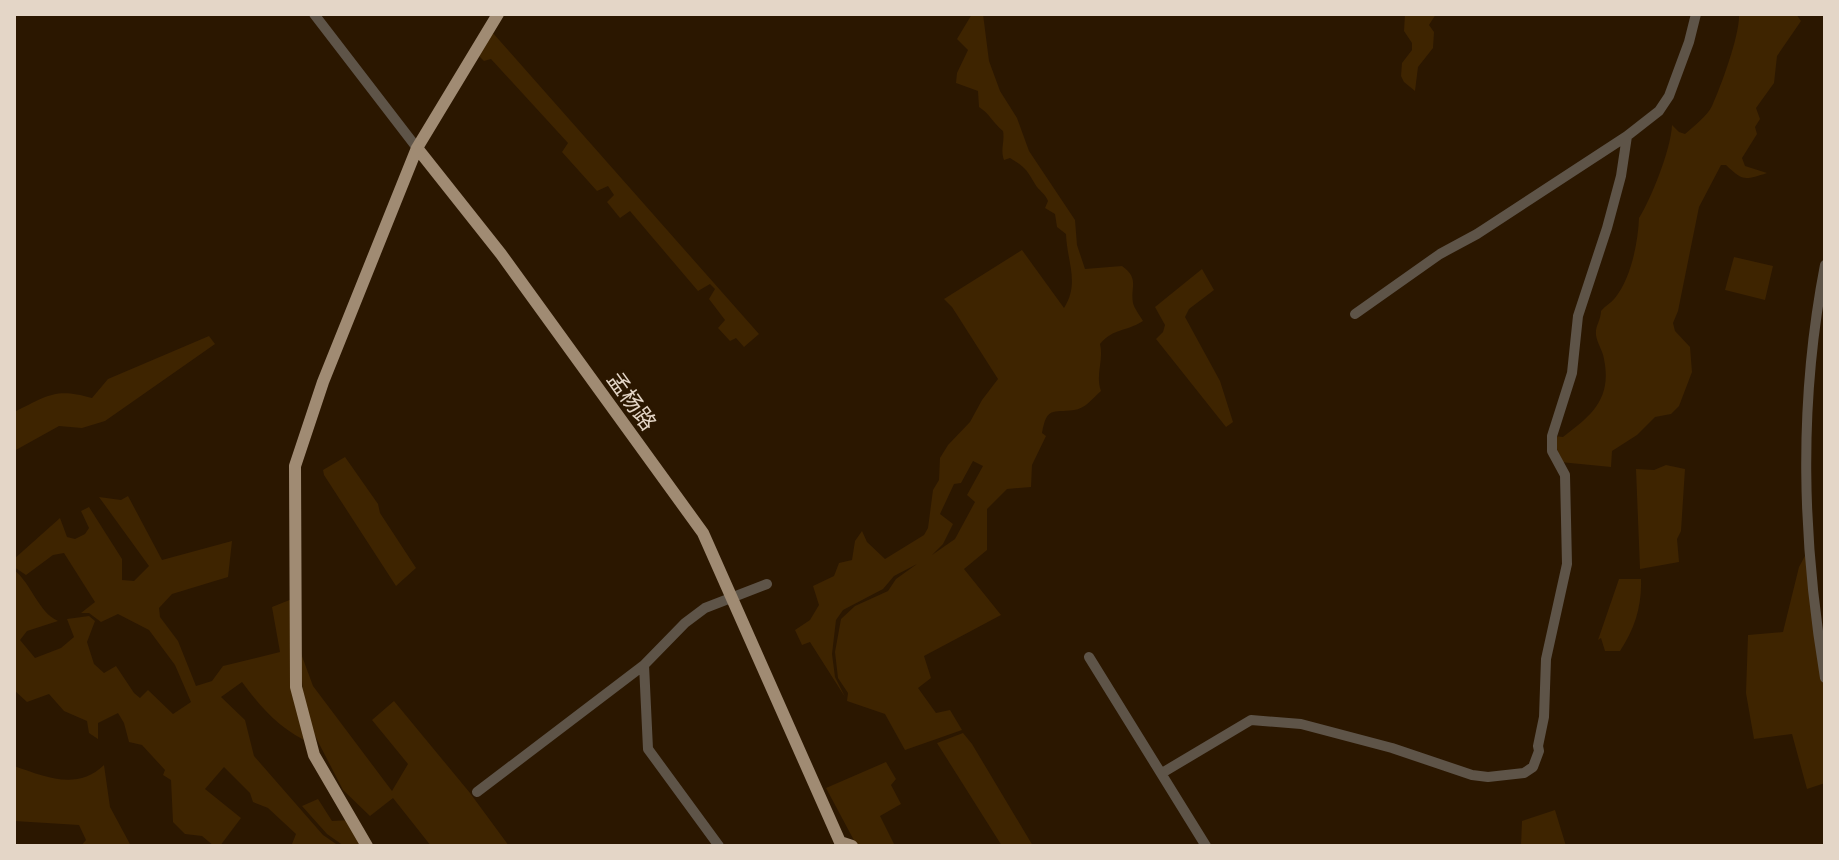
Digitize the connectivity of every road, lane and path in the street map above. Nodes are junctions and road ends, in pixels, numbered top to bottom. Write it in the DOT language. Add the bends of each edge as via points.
graph roads {
  1 [pos="314,14"];
  2 [pos="498,14"];
  3 [pos="1696,14"];
  4 [pos="1627,136"];
  5 [pos="417,148"];
  6 [pos="1825,265"];
  7 [pos="1355,314"];
  8 [pos="767,584"];
  9 [pos="732,598"];
  10 [pos="1089,657"];
  11 [pos="644,665"];
  12 [pos="1825,678"];
  13 [pos="1162,773"];
  14 [pos="477,792"];
  15 [pos="367,846"];
  16 [pos="719,846"];
  17 [pos="852,846"];
  18 [pos="1206,846"];
  1 -- 5 [label="street, 孟杨路"];
  2 -- 5 [label="main road"];
  3 -- 4 [label="street" via="1669,96"];
  4 -- 7 [label="street"];
  4 -- 13 [label="street" via="1607,228 1578,316 1572,373 1552,436 1552,451 1565,475 1567,564 1546,659 1544,717 1533,767 1524,773 1472,775 1311,727 1251,720"];
  5 -- 9 [label="main road, 孟杨路" via="501,254 703,533"];
  5 -- 15 [label="main road" via="295,466 296,687 314,755"];
  6 -- 12 [label="street" via="1815,317 1805,451 1808,556"];
  8 -- 9 [label="street"];
  9 -- 11 [label="street" via="685,623"];
  9 -- 17 [label="main road, 孟杨路" via="840,842"];
  10 -- 13 [label="street"];
  11 -- 14 [label="street"];
  11 -- 16 [label="street" via="648,749"];
  13 -- 18 [label="street"];
}
